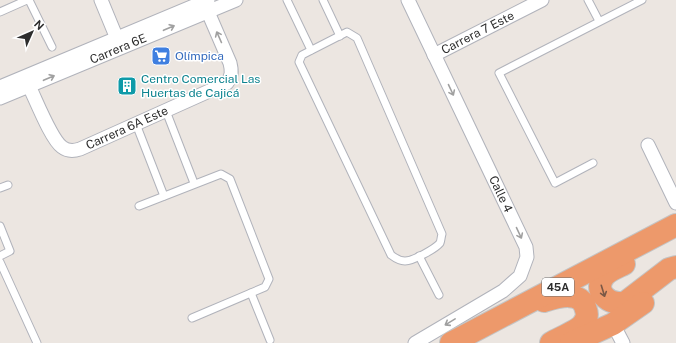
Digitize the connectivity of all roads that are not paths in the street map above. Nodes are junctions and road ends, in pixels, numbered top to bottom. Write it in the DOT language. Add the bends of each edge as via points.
graph roads {
  1 [pos="28,0"];
  2 [pos="100,0"];
  3 [pos="236,0"];
  4 [pos="287,0"];
  5 [pos="323,0"];
  6 [pos="408,0"];
  7 [pos="542,0"];
  8 [pos="588,0"];
  9 [pos="642,0"];
  10 [pos="208,6"];
  11 [pos="0,12"];
  12 [pos="599,21"];
  13 [pos="340,36"];
  14 [pos="119,43"];
  15 [pos="52,47"];
  16 [pos="311,50"];
  17 [pos="434,55"];
  18 [pos="29,86"];
  19 [pos="0,87"];
  20 [pos="0,98"];
  21 [pos="166,111"];
  22 [pos="136,124"];
  23 [pos="648,145"];
  24 [pos="593,163"];
  25 [pos="194,183"];
  26 [pos="8,185"];
  27 [pos="0,188"];
  28 [pos="164,196"];
  29 [pos="676,203"];
  30 [pos="139,206"];
  31 [pos="0,226"];
  32 [pos="671,227"];
  33 [pos="0,256"];
  34 [pos="419,256"];
  35 [pos="0,262"];
  36 [pos="676,267"];
  37 [pos="676,277"];
  38 [pos="250,293"];
  39 [pos="439,295"];
  40 [pos="508,311"];
  41 [pos="192,318"];
  42 [pos="613,324"];
  43 [pos="270,340"];
  44 [pos="577,342"];
  45 [pos="37,343"];
  46 [pos="415,343"];
  47 [pos="451,343"];
  48 [pos="551,343"];
  49 [pos="623,343"];
  1 -- 11 [label="lane"];
  1 -- 15 [label="lane"];
  2 -- 14 [label="street"];
  3 -- 10 [label="street, Carrera 6E"];
  4 -- 16 [label="lane"];
  5 -- 13 [label="lane"];
  6 -- 17 [label="street, Calle 4"];
  7 -- 17 [label="street, Carrera 7 Este"];
  8 -- 12 [label="lane"];
  9 -- 12 [label="lane"];
  10 -- 14 [label="street, Carrera 6E"];
  21 -- 10 [label="street, Carrera 6A Este, one-way" via="221,87 231,78 230,63"];
  12 -- 24 [label="lane" via="498,73 555,183"];
  13 -- 16 [label="lane"];
  13 -- 34 [label="lane" via="347,32 357,38 442,234 440,242"];
  18 -- 14 [label="street, Carrera 6E, one-way"];
  14 -- 19 [label="street, Carrera 6E"];
  16 -- 34 [label="lane" via="302,55 299,62 391,255 406,261"];
  17 -- 46 [label="street, Calle 4, one-way" via="526,247 527,257 520,276 503,291"];
  18 -- 20 [label="street, Carrera 6E"];
  18 -- 22 [label="street, Carrera 6A Este" via="52,132 61,147 67,150 80,149"];
  21 -- 22 [label="street, Carrera 6A Este"];
  21 -- 25 [label="lane"];
  22 -- 28 [label="lane"];
  23 -- 29 [label="street"];
  25 -- 28 [label="lane"];
  25 -- 38 [label="lane" via="221,174 230,179 269,279 264,287"];
  26 -- 27 [label="lane"];
  28 -- 30 [label="lane"];
  31 -- 33 [label="lane" via="10,251"];
  32 -- 36 [label="highway, one-way" via="654,249 604,276 601,291 612,303 626,302 669,269"];
  32 -- 40 [label="highway, 45A"];
  34 -- 39 [label="lane"];
  35 -- 45 [label="lane"];
  37 -- 42 [label="highway"];
  38 -- 41 [label="lane"];
  38 -- 43 [label="lane"];
  40 -- 47 [label="highway, 45A"];
  40 -- 48 [label="highway" via="565,296 580,299 586,308 587,316 584,323 580,328"];
  42 -- 44 [label="highway"];
  42 -- 49 [label="street"];
}
